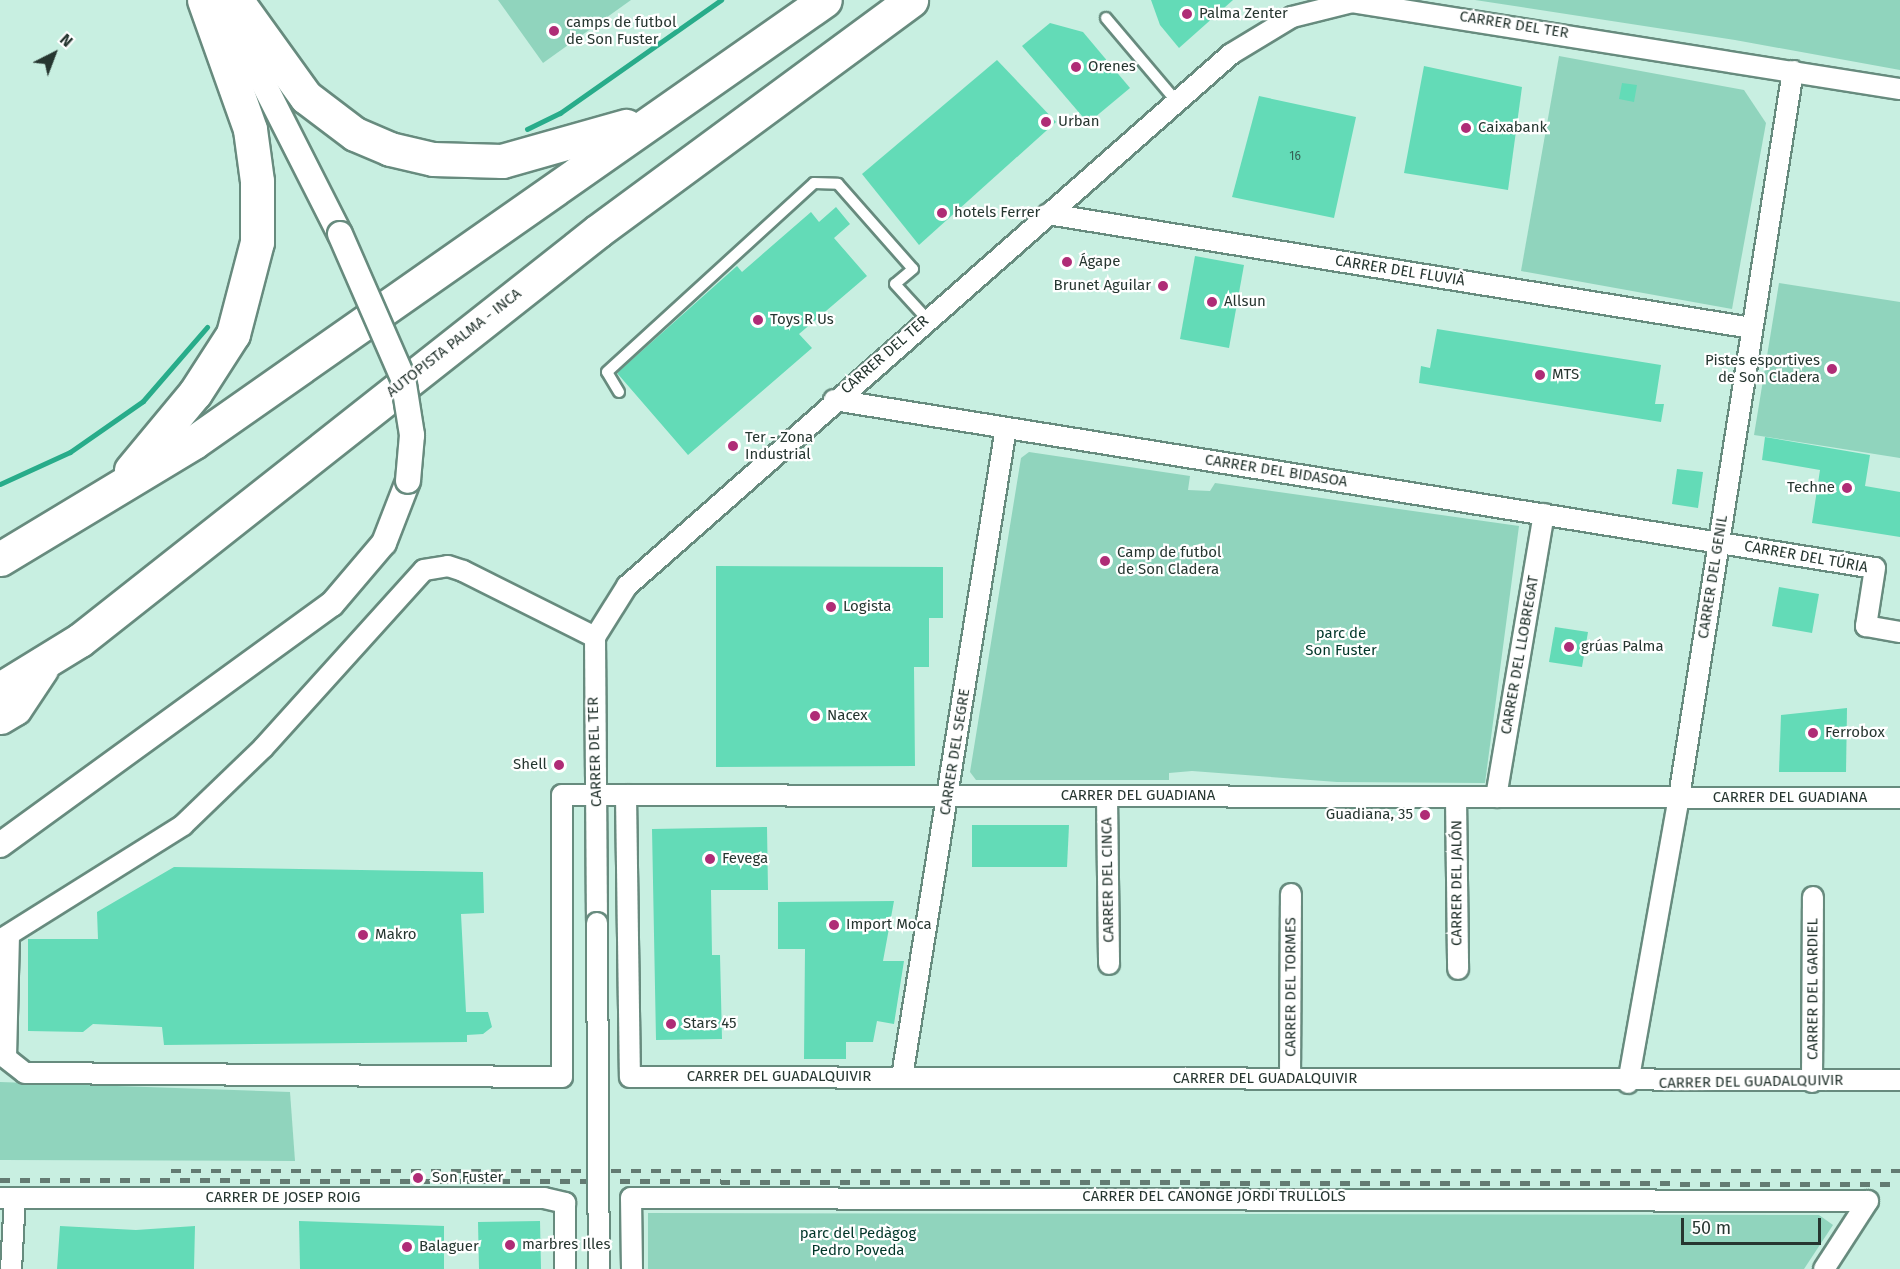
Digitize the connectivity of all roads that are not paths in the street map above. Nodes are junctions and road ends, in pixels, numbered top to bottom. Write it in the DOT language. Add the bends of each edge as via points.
graph roads {
  1 [pos="204,0"];
  2 [pos="215,0"];
  3 [pos="229,0"];
  4 [pos="236,0"];
  5 [pos="825,0"];
  6 [pos="910,0"];
  7 [pos="1106,18"];
  8 [pos="248,53"];
  9 [pos="1793,71"];
  10 [pos="1900,89"];
  11 [pos="1177,102"];
  12 [pos="667,111"];
  13 [pos="1048,214"];
  14 [pos="927,319"];
  15 [pos="1752,328"];
  16 [pos="619,392"];
  17 [pos="834,400"];
  18 [pos="1006,428"];
  19 [pos="108,497"];
  20 [pos="1544,514"];
  21 [pos="1718,542"];
  22 [pos="0,560"];
  23 [pos="1900,632"];
  24 [pos="595,638"];
  25 [pos="45,664"];
  26 [pos="0,689"];
  27 [pos="0,717"];
  28 [pos="597,795"];
  29 [pos="626,795"];
  30 [pos="948,796"];
  31 [pos="1107,796"];
  32 [pos="1456,797"];
  33 [pos="1496,797"];
  34 [pos="1679,797"];
  35 [pos="1900,798"];
  36 [pos="0,845"];
  37 [pos="1291,894"];
  38 [pos="1813,897"];
  39 [pos="4,938"];
  40 [pos="1109,964"];
  41 [pos="1458,969"];
  42 [pos="630,1077"];
  43 [pos="902,1077"];
  44 [pos="1290,1080"];
  45 [pos="1900,1080"];
  46 [pos="1812,1082"];
  47 [pos="1628,1083"];
  48 [pos="8,1198"];
  49 [pos="11,1269"];
  50 [pos="565,1269"];
  51 [pos="599,1269"];
  52 [pos="632,1269"];
  53 [pos="1824,1269"];
  1 -- 19 [label="highway" via="255,153 260,212 253,269 233,334 210,373"];
  2 -- 8 [label="street"];
  3 -- 8 [label="street"];
  4 -- 12 [label="highway" via="283,71 319,108 355,134 409,154 479,162 520,158"];
  5 -- 12 [label="highway"];
  6 -- 25 [label="highway, AUTOPISTA PALMA - INCA" via="598,231"];
  7 -- 11 [label="lane"];
  8 -- 36 [label="street, bridge" via="340,234 403,378 412,435 408,480 384,543 332,604"];
  9 -- 10 [label="street, CARRER DEL TER"];
  9 -- 11 [label="street, CARRER DEL TER" via="1352,2 1293,17 1232,54"];
  9 -- 15 [label="street, CARRER DEL GENIL"];
  11 -- 13 [label="street, CARRER DEL TER"];
  12 -- 19 [label="highway" via="414,291"];
  13 -- 14 [label="street, CARRER DEL TER"];
  13 -- 15 [label="street, CARRER DEL FLUVIÀ"];
  14 -- 16 [label="lane" via="895,284 913,269 838,184 814,183 607,372"];
  14 -- 17 [label="street, CARRER DEL TER"];
  15 -- 21 [label="street, CARRER DEL GENIL"];
  17 -- 18 [label="street, CARRER DEL BIDASOA"];
  17 -- 24 [label="street, CARRER DEL TER" via="645,566"];
  18 -- 20 [label="street, CARRER DEL BIDASOA"];
  18 -- 30 [label="street, CARRER DEL SEGRE"];
  19 -- 22 [label="highway"];
  20 -- 21 [label="street, CARRER DEL BIDASOA"];
  20 -- 33 [label="street, CARRER DEL LLOBREGAT"];
  21 -- 23 [label="street, CARRER DEL TÚRIA" via="1875,568 1866,626"];
  21 -- 34 [label="street, CARRER DEL GENIL"];
  24 -- 28 [label="street, CARRER DEL TER"];
  24 -- 39 [label="street" via="463,571 448,566 424,570 263,748 183,825"];
  25 -- 26 [label="highway, AUTOPISTA PALMA - INCA"];
  25 -- 27 [label="highway" via="15,708"];
  28 -- 29 [label="street, CARRER DEL GUADIANA"];
  28 -- 39 [label="street, CARRER DEL GUADIANA" via="562,795 562,1077 25,1073 6,1058"];
  28 -- 51 [label="street, CARRER DEL TER, bridge"];
  29 -- 30 [label="street, CARRER DEL GUADIANA"];
  29 -- 42 [label="street, CARRER DEL TER"];
  30 -- 31 [label="street, CARRER DEL GUADIANA"];
  30 -- 43 [label="street, CARRER DEL SEGRE"];
  31 -- 32 [label="street, CARRER DEL GUADIANA"];
  31 -- 40 [label="street, CARRER DEL CINCA"];
  32 -- 33 [label="street, CARRER DEL GUADIANA"];
  32 -- 41 [label="street, CARRER DEL JALÓN"];
  33 -- 34 [label="street, CARRER DEL GUADIANA"];
  34 -- 35 [label="street, CARRER DEL GUADIANA"];
  34 -- 47 [label="street, CARRER DEL GENIL"];
  37 -- 44 [label="street, CARRER DEL TORMES"];
  38 -- 46 [label="street, CARRER DEL GARDIEL"];
  42 -- 43 [label="street, CARRER DEL GUADALQUIVIR"];
  43 -- 44 [label="street, CARRER DEL GUADALQUIVIR"];
  44 -- 47 [label="street, CARRER DEL GUADALQUIVIR"];
  45 -- 46 [label="street, CARRER DEL GUADALQUIVIR"];
  46 -- 47 [label="street, CARRER DEL GUADALQUIVIR"];
  48 -- 49 [label="street"];
  48 -- 50 [label="street, CARRER DE JOSEP ROIG" via="544,1198 565,1203"];
  52 -- 53 [label="street, CARRER DEL CANONGE JORDI TRULLOLS" via="631,1198 1868,1201"];
}
